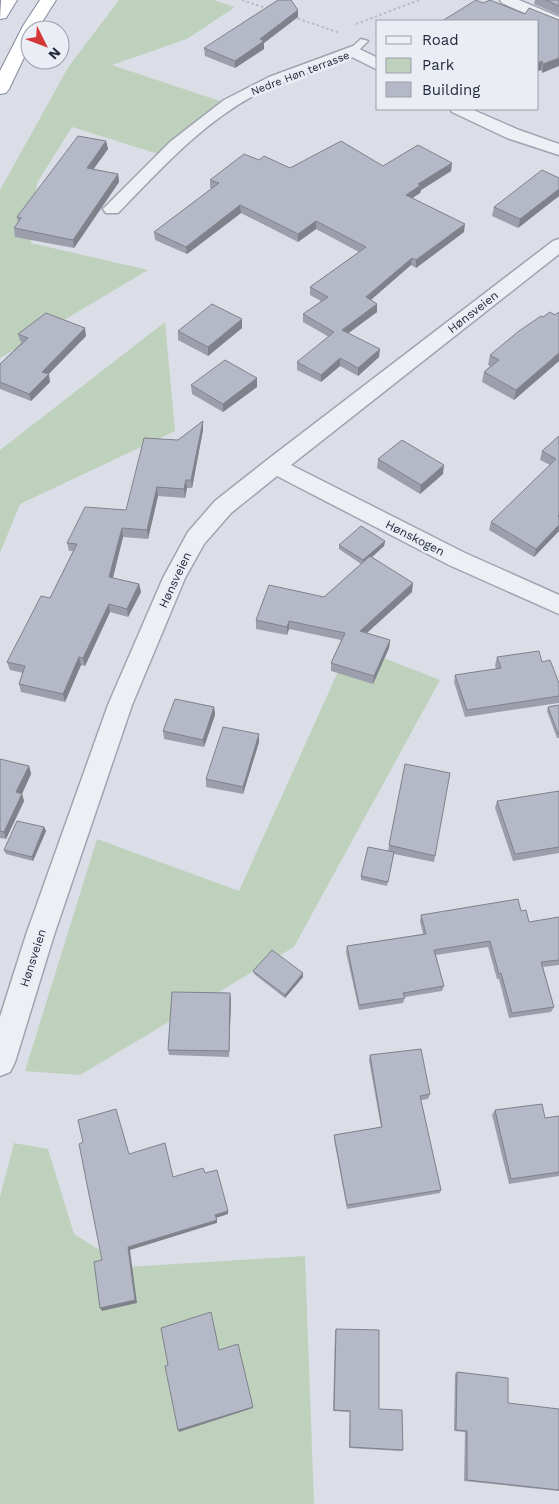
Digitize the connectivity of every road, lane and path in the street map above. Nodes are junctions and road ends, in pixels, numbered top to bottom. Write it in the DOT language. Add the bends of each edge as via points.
graph roads {
  1 [pos="9,0"];
  2 [pos="48,0"];
  3 [pos="242,0"];
  4 [pos="419,0"];
  5 [pos="507,0"];
  6 [pos="269,9"];
  7 [pos="0,14"];
  8 [pos="287,15"];
  9 [pos="559,23"];
  10 [pos="341,33"];
  11 [pos="358,46"];
  12 [pos="376,63"];
  13 [pos="0,89"];
  14 [pos="460,110"];
  15 [pos="559,150"];
  16 [pos="112,209"];
  17 [pos="559,245"];
  18 [pos="274,465"];
  19 [pos="559,605"];
  20 [pos="0,1062"];
  1 -- 7 [label="highway"];
  2 -- 13 [label="highway" via="31,26"];
  3 -- 6 [label="path"];
  4 -- 10 [label="path"];
  5 -- 9 [label="street"];
  8 -- 10 [label="path"];
  10 -- 11 [label="path"];
  11 -- 12 [label="street, Nedre Høn terrasse"];
  11 -- 16 [label="street, Nedre Høn terrasse" via="248,92 212,116 169,152"];
  14 -- 15 [label="street"];
  17 -- 18 [label="street, Hønsveien"];
  18 -- 19 [label="street, Hønskogen" via="457,559"];
  18 -- 20 [label="street, Hønsveien" via="222,507 196,538 174,578 120,705 40,935"];
}
